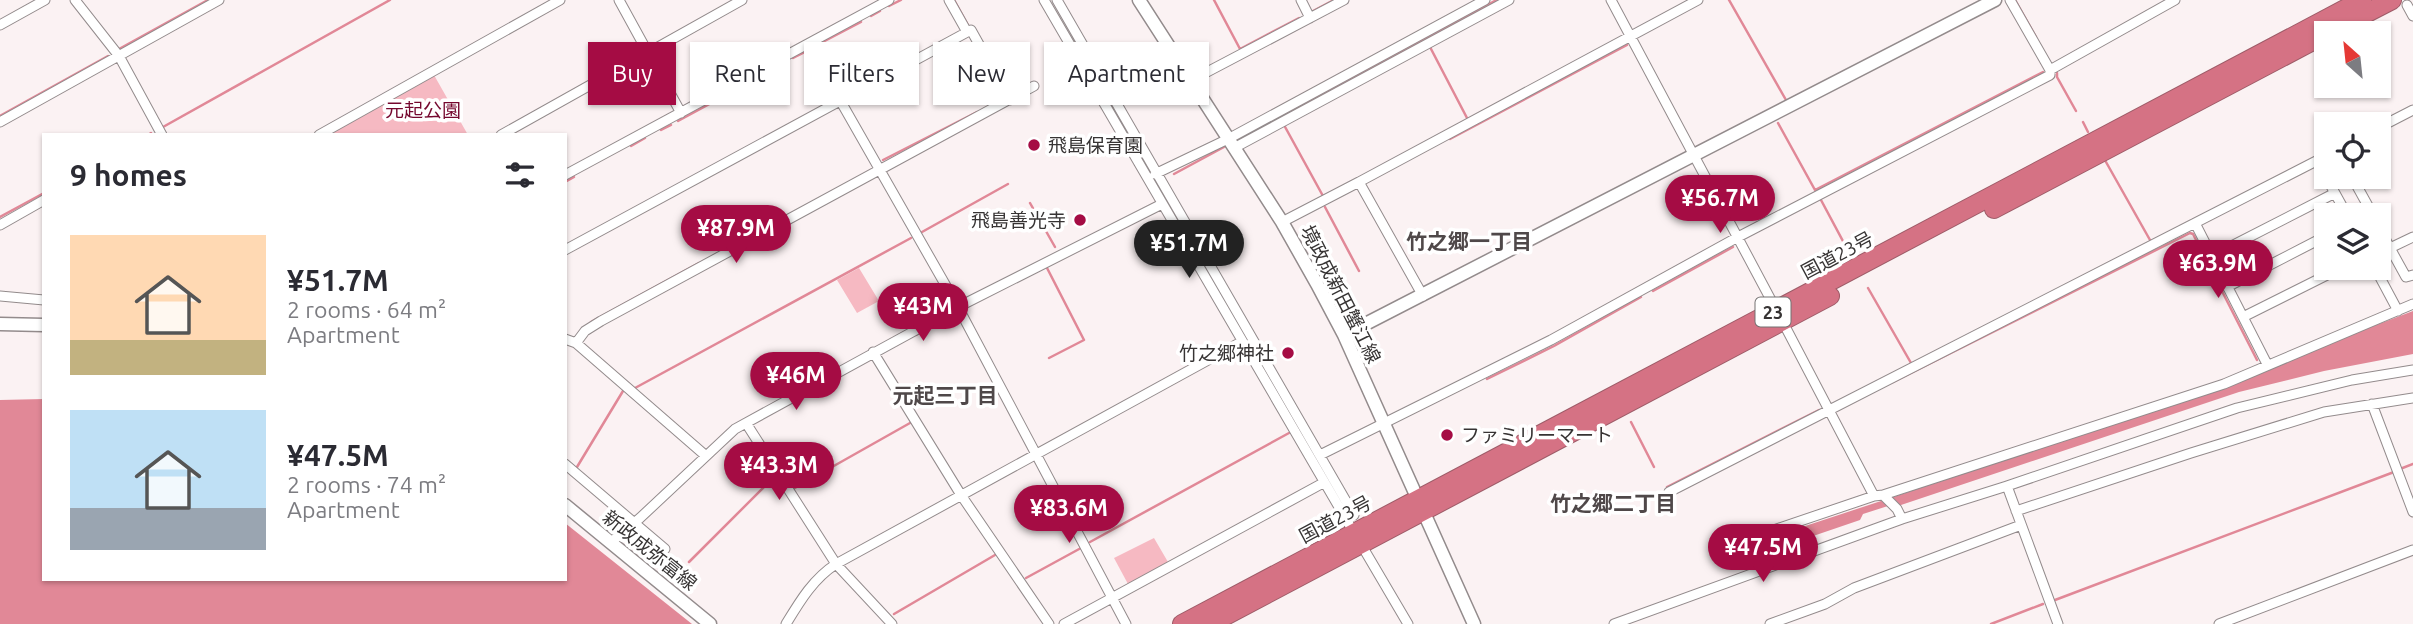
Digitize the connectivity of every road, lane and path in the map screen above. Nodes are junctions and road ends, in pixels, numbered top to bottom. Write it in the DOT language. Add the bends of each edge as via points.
graph roads {
  1 [pos="45,0"];
  2 [pos="75,0"];
  3 [pos="219,0"];
  4 [pos="560,0"];
  5 [pos="619,0"];
  6 [pos="742,0"];
  7 [pos="889,0"];
  8 [pos="949,0"];
  9 [pos="1044,0"];
  10 [pos="1057,0"];
  11 [pos="1139,0"];
  12 [pos="1301,0"];
  13 [pos="1344,0"];
  14 [pos="1485,0"];
  15 [pos="1510,0"];
  16 [pos="1611,0"];
  17 [pos="1698,0"];
  18 [pos="1995,0"];
  19 [pos="2010,0"];
  20 [pos="2175,0"];
  21 [pos="2362,0"];
  22 [pos="2400,2"];
  23 [pos="2413,16"];
  24 [pos="1310,18"];
  25 [pos="2357,21"];
  26 [pos="0,25"];
  27 [pos="967,32"];
  28 [pos="1630,36"];
  29 [pos="2314,41"];
  30 [pos="642,42"];
  31 [pos="668,42"];
  32 [pos="812,42"];
  33 [pos="978,42"];
  34 [pos="1165,42"];
  35 [pos="804,46"];
  36 [pos="119,56"];
  37 [pos="919,58"];
  38 [pos="2050,70"];
  39 [pos="1209,71"];
  40 [pos="588,86"];
  41 [pos="1034,86"];
  42 [pos="1030,88"];
  43 [pos="676,104"];
  44 [pos="832,105"];
  45 [pos="844,105"];
  46 [pos="1001,105"];
  47 [pos="1206,105"];
  48 [pos="2413,110"];
  49 [pos="681,113"];
  50 [pos="2391,121"];
  51 [pos="0,122"];
  52 [pos="161,133"];
  53 [pos="323,133"];
  54 [pos="505,133"];
  55 [pos="1231,144"];
  56 [pos="1695,156"];
  57 [pos="2314,162"];
  58 [pos="880,170"];
  59 [pos="1158,173"];
  60 [pos="567,174"];
  61 [pos="1147,178"];
  62 [pos="1359,182"];
  63 [pos="2333,189"];
  64 [pos="2335,193"];
  65 [pos="42,201"];
  66 [pos="2340,203"];
  67 [pos="1161,204"];
  68 [pos="1282,222"];
  69 [pos="2195,223"];
  70 [pos="0,225"];
  71 [pos="1738,237"];
  72 [pos="2413,237"];
  73 [pos="2314,242"];
  74 [pos="2391,248"];
  75 [pos="567,249"];
  76 [pos="2391,250"];
  77 [pos="2212,256"];
  78 [pos="2413,275"];
  79 [pos="2316,280"];
  80 [pos="2382,280"];
  81 [pos="2227,286"];
  82 [pos="0,296"];
  83 [pos="1423,296"];
  84 [pos="42,300"];
  85 [pos="1770,300"];
  86 [pos="2413,304"];
  87 [pos="958,307"];
  88 [pos="2398,310"];
  89 [pos="2243,317"];
  90 [pos="0,324"];
  91 [pos="42,325"];
  92 [pos="1787,330"];
  93 [pos="1344,335"];
  94 [pos="1241,342"];
  95 [pos="569,343"];
  96 [pos="873,352"];
  97 [pos="2267,364"];
  98 [pos="2413,370"];
  99 [pos="2413,398"];
  100 [pos="2372,404"];
  101 [pos="1828,411"];
  102 [pos="746,423"];
  103 [pos="1384,423"];
  104 [pos="1037,453"];
  105 [pos="1320,455"];
  106 [pos="706,456"];
  107 [pos="567,466"];
  108 [pos="1323,483"];
  109 [pos="2007,486"];
  110 [pos="1669,492"];
  111 [pos="961,495"];
  112 [pos="1881,496"];
  113 [pos="1420,505"];
  114 [pos="567,507"];
  115 [pos="2016,511"];
  116 [pos="2413,512"];
  117 [pos="1354,515"];
  118 [pos="1902,519"];
  119 [pos="634,523"];
  120 [pos="2021,525"];
  121 [pos="1350,526"];
  122 [pos="1747,539"];
  123 [pos="610,543"];
  124 [pos="665,549"];
  125 [pos="2413,550"];
  126 [pos="1364,551"];
  127 [pos="836,565"];
  128 [pos="1113,597"];
  129 [pos="710,624"];
  130 [pos="786,624"];
  131 [pos="892,624"];
  132 [pos="1049,624"];
  133 [pos="1064,624"];
  134 [pos="1126,624"];
  135 [pos="1182,624"];
  136 [pos="1210,624"];
  137 [pos="1408,624"];
  138 [pos="1474,624"];
  139 [pos="1614,624"];
  140 [pos="1770,624"];
  141 [pos="2058,624"];
  142 [pos="2219,624"];
  1 -- 26 [label="street"];
  2 -- 36 [label="street"];
  3 -- 36 [label="street"];
  4 -- 53 [label="street"];
  5 -- 30 [label="street"];
  6 -- 31 [label="street"];
  7 -- 32 [label="street"];
  8 -- 27 [label="street"];
  9 -- 61 [label="street"];
  10 -- 59 [label="street"];
  11 -- 34 [label="main road, 境政成新田蟹江線"];
  12 -- 24 [label="street"];
  13 -- 24 [label="street"];
  14 -- 55 [label="street"];
  15 -- 55 [label="street"];
  16 -- 28 [label="street"];
  17 -- 28 [label="street"];
  18 -- 56 [label="main road"];
  19 -- 38 [label="street"];
  20 -- 38 [label="street"];
  21 -- 113 [label="highway, 国道23号 / 23"];
  22 -- 23 [label="street"];
  22 -- 25 [label="highway, 国道23号 / 23"];
  24 -- 39 [label="street"];
  27 -- 33 [label="street" via="971,30"];
  27 -- 37 [label="street"];
  28 -- 56 [label="street"];
  28 -- 62 [label="street"];
  29 -- 113 [label="highway, 国道23号 / 23"];
  35 -- 49 [label="street"];
  36 -- 51 [label="street"];
  36 -- 52 [label="street"];
  38 -- 71 [label="street" via="2050,75"];
  40 -- 54 [label="street"];
  41 -- 42 [label="street"];
  43 -- 49 [label="street"];
  44 -- 75 [label="street"];
  45 -- 58 [label="street"];
  46 -- 58 [label="street"];
  47 -- 55 [label="main road, 境政成新田蟹江線"];
  48 -- 50 [label="street"];
  49 -- 60 [label="street"];
  55 -- 59 [label="street"];
  55 -- 68 [label="main road, 境政成新田蟹江線"];
  56 -- 71 [label="street"];
  56 -- 83 [label="main road"];
  57 -- 69 [label="street"];
  58 -- 87 [label="street"];
  58 -- 95 [label="street" via="601,321"];
  59 -- 61 [label="street"];
  59 -- 105 [label="street"];
  61 -- 67 [label="street"];
  62 -- 68 [label="street"];
  62 -- 83 [label="street"];
  63 -- 64 [label="street"];
  64 -- 66 [label="street"];
  64 -- 77 [label="street"];
  65 -- 70 [label="street"];
  67 -- 87 [label="street"];
  67 -- 94 [label="street"];
  68 -- 93 [label="main road, 境政成新田蟹江線"];
  69 -- 77 [label="street"];
  69 -- 101 [label="street"];
  71 -- 85 [label="street"];
  71 -- 103 [label="street" via="1551,340"];
  72 -- 74 [label="street"];
  73 -- 81 [label="street"];
  76 -- 78 [label="street" via="2406,277"];
  77 -- 81 [label="street"];
  79 -- 89 [label="street"];
  80 -- 88 [label="street"];
  81 -- 89 [label="street"];
  82 -- 84 [label="street"];
  83 -- 93 [label="main road"];
  86 -- 88 [label="street"];
  87 -- 96 [label="street"];
  87 -- 104 [label="street"];
  88 -- 97 [label="street"];
  89 -- 97 [label="street"];
  90 -- 91 [label="main road"];
  92 -- 101 [label="street"];
  93 -- 103 [label="main road, 境政成新田蟹江線"];
  94 -- 104 [label="street"];
  94 -- 108 [label="street"];
  95 -- 106 [label="street"];
  96 -- 102 [label="street"];
  96 -- 111 [label="street"];
  97 -- 112 [label="street" via="2224,384"];
  98 -- 109 [label="street" via="2237,408"];
  99 -- 100 [label="street"];
  100 -- 115 [label="street" via="2324,412"];
  100 -- 116 [label="street"];
  101 -- 110 [label="street"];
  101 -- 112 [label="street"];
  102 -- 106 [label="street"];
  102 -- 127 [label="street"];
  103 -- 105 [label="street"];
  103 -- 113 [label="main road, 境政成新田蟹江線"];
  104 -- 111 [label="street"];
  104 -- 128 [label="street"];
  105 -- 117 [label="street"];
  106 -- 119 [label="street"];
  107 -- 119 [label="street"];
  108 -- 121 [label="street"];
  108 -- 128 [label="street"];
  109 -- 115 [label="street"];
  109 -- 118 [label="street"];
  111 -- 127 [label="street"];
  111 -- 132 [label="street"];
  112 -- 118 [label="street"];
  112 -- 122 [label="street"];
  113 -- 135 [label="highway, 国道23号 / 23"];
  113 -- 136 [label="highway, 国道23号 / 23"];
  113 -- 138 [label="main road, 境政成新田蟹江線"];
  114 -- 123 [label="main road, 新政成弥富線"];
  115 -- 120 [label="street"];
  118 -- 139 [label="street"];
  119 -- 123 [label="street"];
  119 -- 124 [label="street"];
  120 -- 140 [label="street"];
  120 -- 141 [label="street"];
  123 -- 129 [label="main road, 新政成弥富線"];
  125 -- 142 [label="street"];
  126 -- 137 [label="street"];
  127 -- 130 [label="street" via="811,586"];
  127 -- 131 [label="street"];
  128 -- 133 [label="street"];
  128 -- 134 [label="street"];
}
